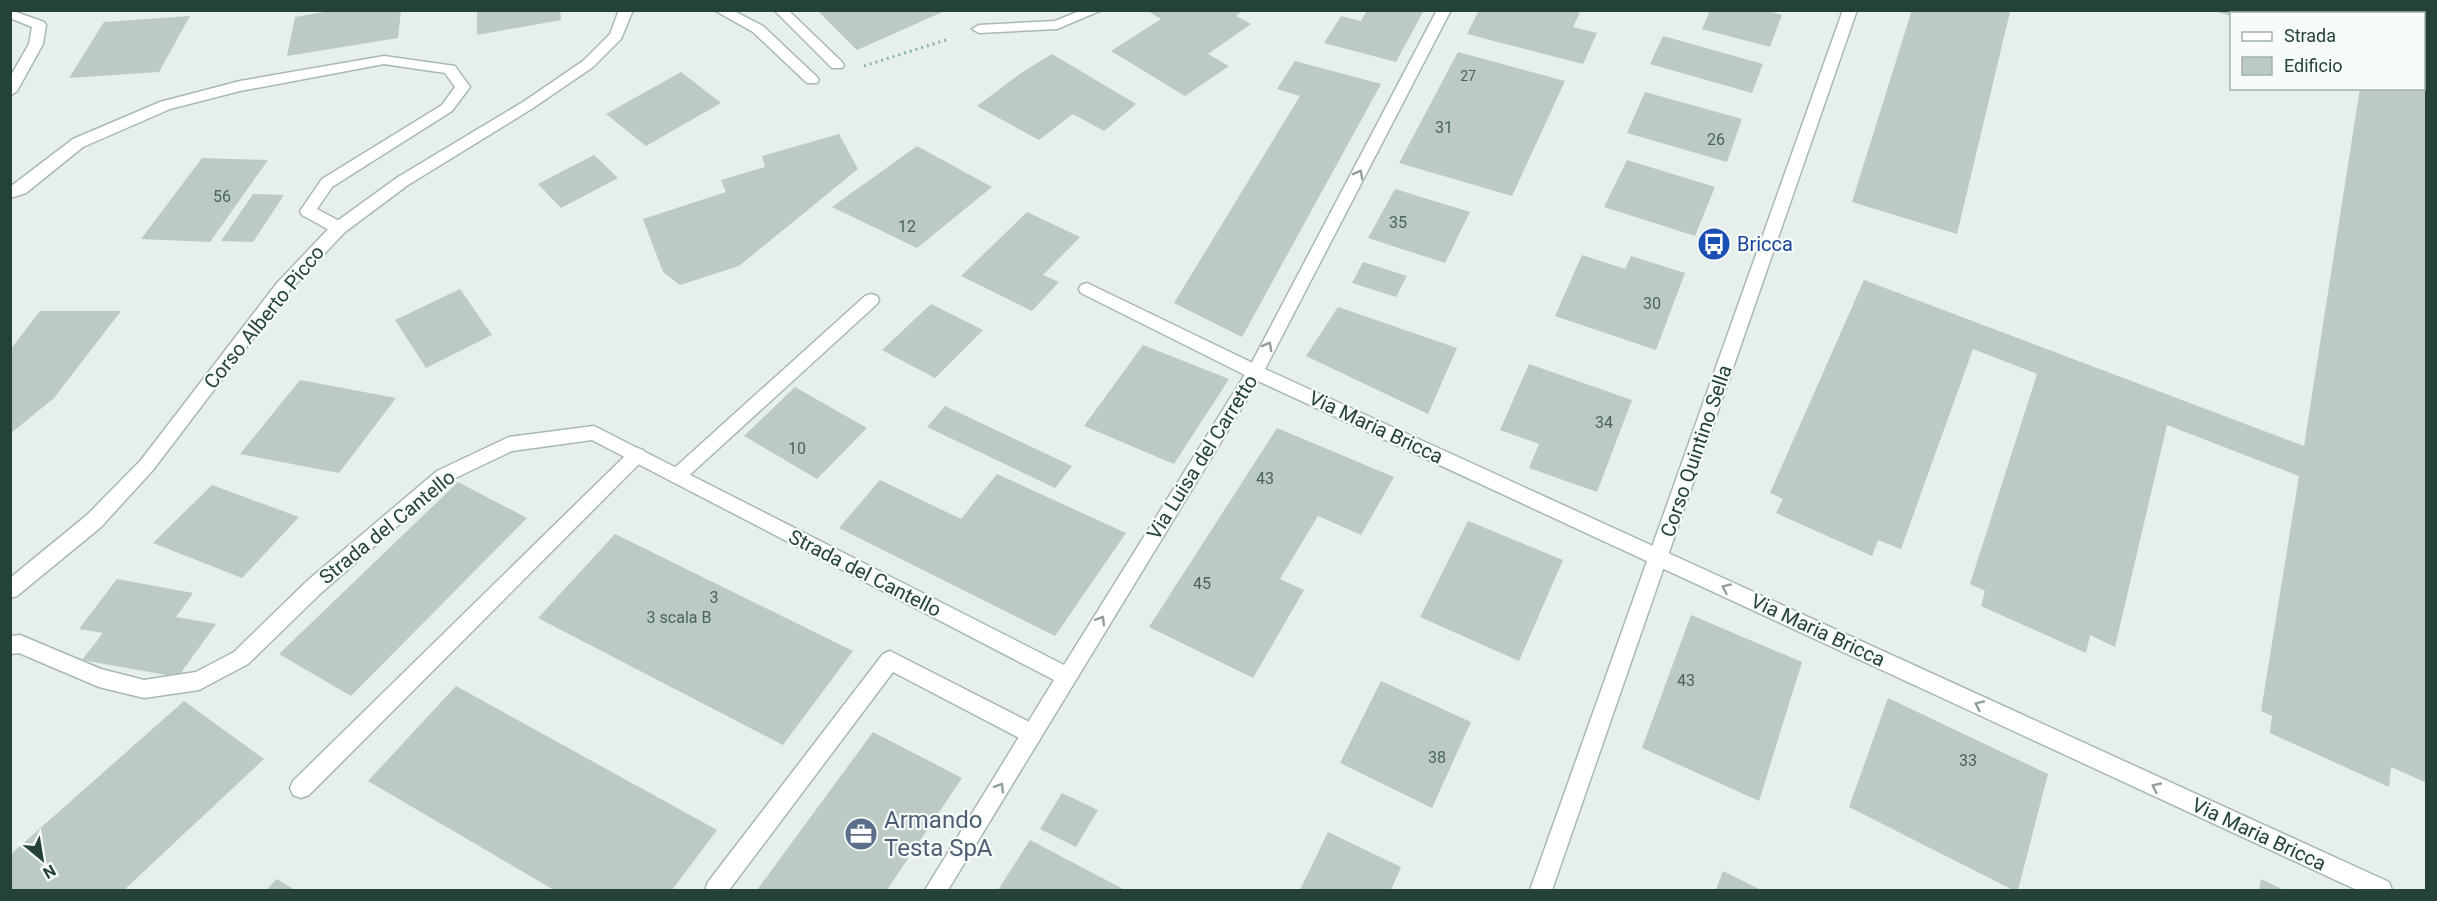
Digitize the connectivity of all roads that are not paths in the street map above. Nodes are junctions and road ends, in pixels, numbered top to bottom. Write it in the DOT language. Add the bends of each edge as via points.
graph roads {
  1 [pos="626,10"];
  2 [pos="720,10"];
  3 [pos="780,10"];
  4 [pos="1444,10"];
  5 [pos="1850,10"];
  6 [pos="1094,12"];
  7 [pos="10,13"];
  8 [pos="980,29"];
  9 [pos="837,65"];
  10 [pos="812,80"];
  11 [pos="10,92"];
  12 [pos="10,193"];
  13 [pos="339,228"];
  14 [pos="1087,289"];
  15 [pos="871,300"];
  16 [pos="1255,372"];
  17 [pos="637,455"];
  18 [pos="677,476"];
  19 [pos="1659,557"];
  20 [pos="10,590"];
  21 [pos="10,645"];
  22 [pos="1066,676"];
  23 [pos="1032,734"];
  24 [pos="301,788"];
  25 [pos="716,891"];
  26 [pos="936,891"];
  27 [pos="1541,891"];
  28 [pos="2381,891"];
  1 -- 13 [label="street, Corso Alberto Picco" via="616,36 588,64 404,181"];
  2 -- 10 [label="street" via="758,28"];
  3 -- 9 [label="street"];
  16 -- 4 [label="street, Via Luisa del Carretto, one-way"];
  5 -- 19 [label="street, Corso Quintino Sella"];
  6 -- 8 [label="street" via="1057,25"];
  7 -- 11 [label="street" via="39,26 36,44"];
  12 -- 13 [label="street" via="21,189 78,144 165,105 240,86 384,60 450,69 463,87 447,108 327,183 308,211"];
  13 -- 20 [label="street, Corso Alberto Picco" via="283,287 147,465 94,521"];
  14 -- 16 [label="street, Via Maria Bricca"];
  15 -- 18 [label="street"];
  16 -- 19 [label="street, Via Maria Bricca"];
  22 -- 16 [label="street, Via Luisa del Carretto, one-way"];
  17 -- 18 [label="street, Strada del Cantello"];
  17 -- 21 [label="street, Strada del Cantello" via="594,433 509,444 443,476 314,587 241,658 199,681 144,689 99,678 20,644"];
  17 -- 24 [label="street"];
  18 -- 22 [label="street, Strada del Cantello"];
  19 -- 27 [label="street, Corso Quintino Sella"];
  28 -- 19 [label="street, Via Maria Bricca, one-way"];
  22 -- 23 [label="street, Via Luisa del Carretto"];
  23 -- 25 [label="street" via="890,660"];
  26 -- 23 [label="street, Via Luisa del Carretto, one-way"];
}
